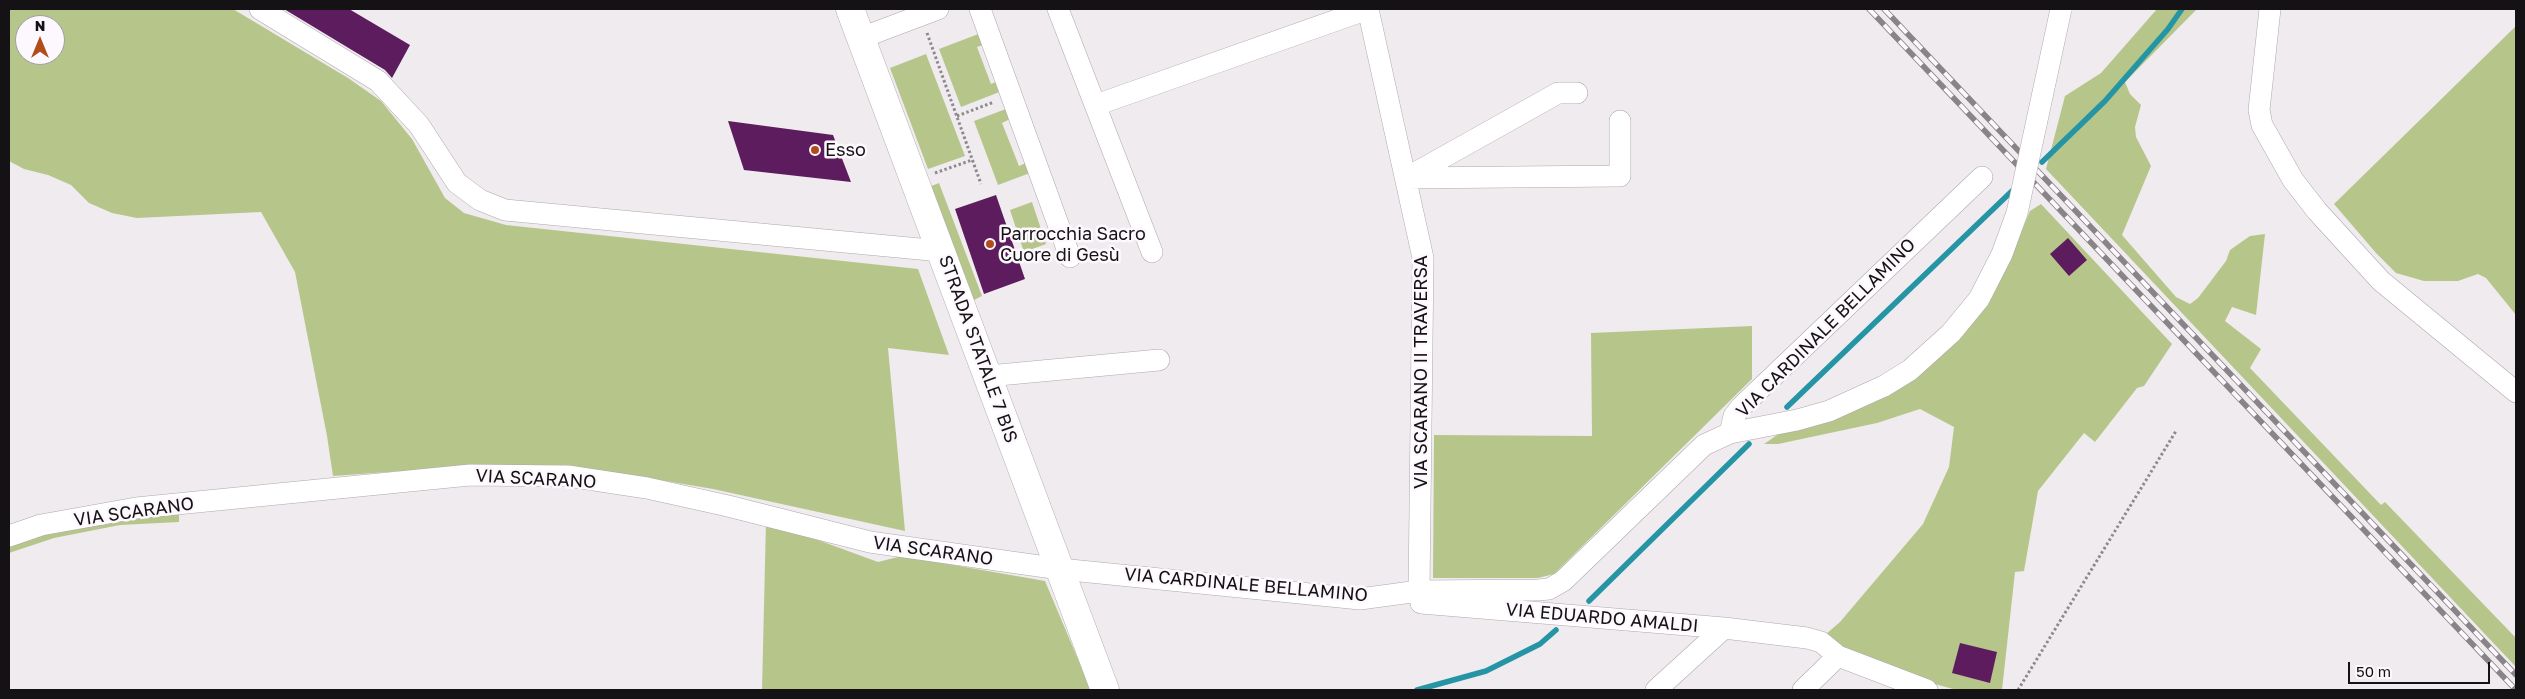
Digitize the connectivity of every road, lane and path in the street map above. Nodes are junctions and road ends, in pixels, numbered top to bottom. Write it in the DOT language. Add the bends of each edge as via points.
graph roads {
  1 [pos="260,9"];
  2 [pos="850,9"];
  3 [pos="980,9"];
  4 [pos="1058,9"];
  5 [pos="1368,9"];
  6 [pos="2061,9"];
  7 [pos="2270,9"];
  8 [pos="929,12"];
  9 [pos="861,38"];
  10 [pos="1577,93"];
  11 [pos="1012,95"];
  12 [pos="1096,105"];
  13 [pos="957,116"];
  14 [pos="1620,121"];
  15 [pos="972,160"];
  16 [pos="1982,177"];
  17 [pos="1406,178"];
  18 [pos="915,180"];
  19 [pos="981,184"];
  20 [pos="941,251"];
  21 [pos="1152,252"];
  22 [pos="1070,257"];
  23 [pos="1159,360"];
  24 [pos="988,376"];
  25 [pos="2516,392"];
  26 [pos="2176,430"];
  27 [pos="1730,433"];
  28 [pos="9,536"];
  29 [pos="1060,569"];
  30 [pos="1419,591"];
  31 [pos="1360,599"];
  32 [pos="1724,628"];
  33 [pos="1838,656"];
  34 [pos="1105,690"];
  35 [pos="1656,690"];
  36 [pos="1803,690"];
  37 [pos="1927,690"];
  38 [pos="2018,690"];
  1 -- 20 [label="street" via="378,81 419,125 457,183 480,200 505,210"];
  2 -- 9 [label="main road, STRADA STATALE 7 BIS"];
  3 -- 11 [label="street"];
  4 -- 12 [label="street"];
  5 -- 12 [label="street, VIA SCARANO II TRAVERSA"];
  5 -- 17 [label="street, VIA SCARANO II TRAVERSA"];
  6 -- 27 [label="street, bridge" via="2017,213 2002,254 1979,299 1951,333 1910,370 1884,386 1797,420"];
  7 -- 25 [label="street" via="2259,110 2262,125 2293,180 2382,281"];
  8 -- 9 [label="street"];
  8 -- 13 [label="path"];
  9 -- 18 [label="main road, STRADA STATALE 7 BIS"];
  10 -- 17 [label="street" via="1558,93"];
  11 -- 13 [label="path"];
  11 -- 22 [label="street"];
  12 -- 21 [label="street"];
  13 -- 15 [label="path"];
  14 -- 17 [label="street" via="1620,176"];
  15 -- 18 [label="path"];
  15 -- 19 [label="path"];
  16 -- 27 [label="street, VIA CARDINALE BELLAMINO" via="1741,407 1734,416"];
  17 -- 30 [label="street, VIA SCARANO II TRAVERSA" via="1424,258"];
  18 -- 20 [label="main road, STRADA STATALE 7 BIS"];
  20 -- 24 [label="main road, STRADA STATALE 7 BIS"];
  23 -- 24 [label="street"];
  24 -- 29 [label="main road, STRADA STATALE 7 BIS"];
  26 -- 38 [label="path"];
  27 -- 30 [label="street, VIA CARDINALE BELLAMINO" via="1704,445 1690,456 1563,581 1549,589"];
  28 -- 29 [label="street, VIA SCARANO" via="41,525 136,508 470,475 568,476 647,488 870,542"];
  29 -- 31 [label="street, VIA CARDINALE BELLAMINO"];
  29 -- 34 [label="main road, STRADA STATALE 7 BIS"];
  30 -- 31 [label="street, VIA CARDINALE BELLAMINO"];
  31 -- 32 [label="street, VIA EDUARDO AMALDI"];
  32 -- 33 [label="street, VIA EDUARDO AMALDI" via="1807,638 1821,642"];
  32 -- 35 [label="street"];
  33 -- 36 [label="street"];
  33 -- 37 [label="street, VIA EDUARDO AMALDI"];
}
